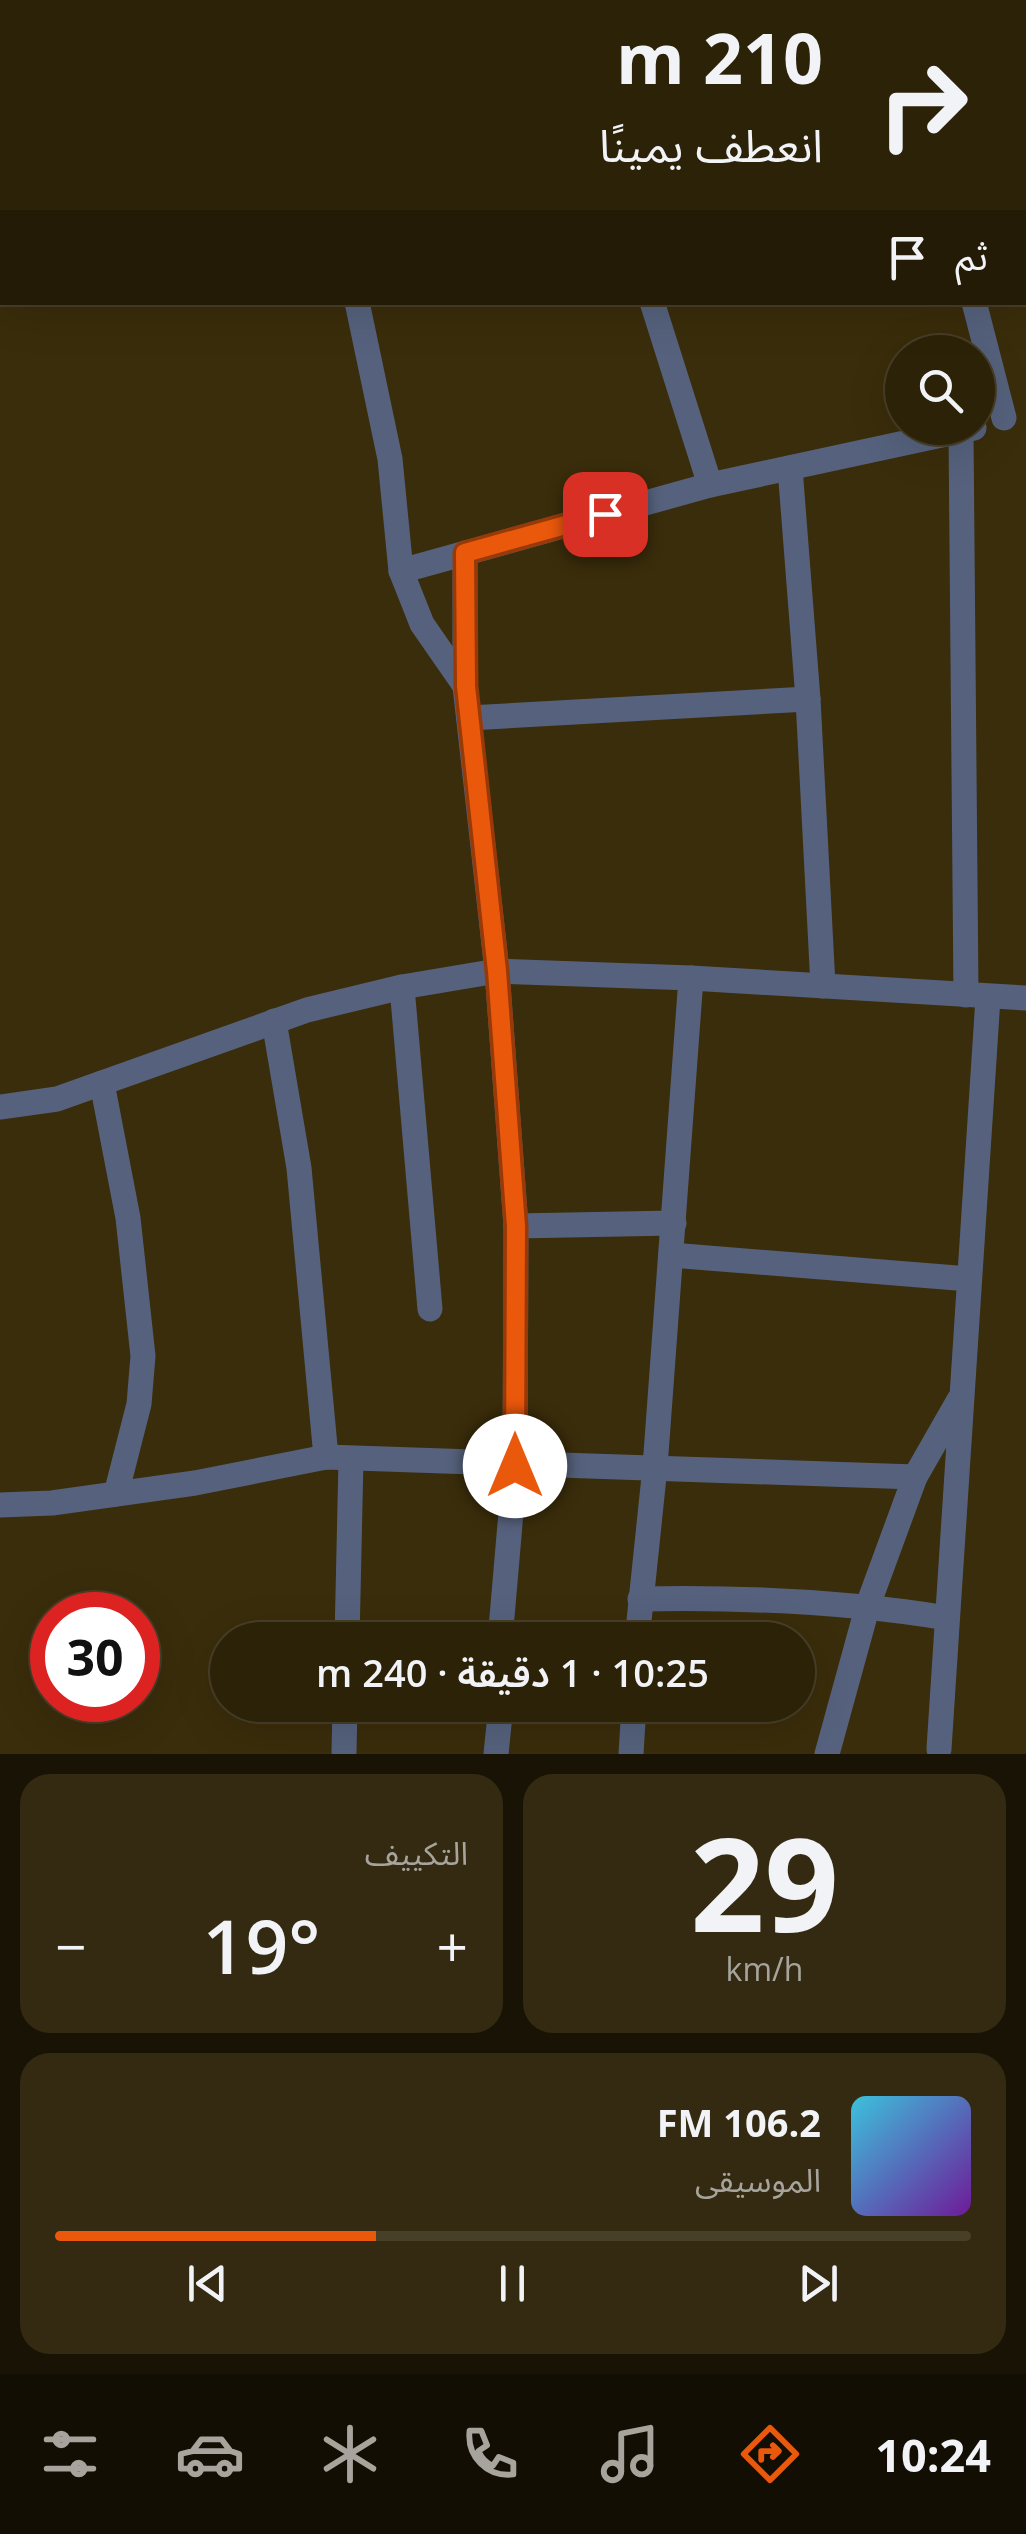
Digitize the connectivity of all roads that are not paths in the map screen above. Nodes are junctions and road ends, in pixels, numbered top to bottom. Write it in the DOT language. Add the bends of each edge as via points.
graph roads {
  1 [pos="358,305"];
  2 [pos="653,305"];
  3 [pos="975,305"];
  4 [pos="1015,414"];
  5 [pos="894,445"];
  6 [pos="971,445"];
  7 [pos="790,468"];
  8 [pos="710,485"];
  9 [pos="465,553"];
  10 [pos="401,571"];
  11 [pos="466,686"];
  12 [pos="808,700"];
  13 [pos="469,718"];
  14 [pos="497,971"];
  15 [pos="691,978"];
  16 [pos="822,986"];
  17 [pos="402,987"];
  18 [pos="977,996"];
  19 [pos="1026,998"];
  20 [pos="274,1021"];
  21 [pos="102,1082"];
  22 [pos="0,1107"];
  23 [pos="674,1223"];
  24 [pos="516,1226"];
  25 [pos="671,1255"];
  26 [pos="969,1279"];
  27 [pos="430,1310"];
  28 [pos="962,1396"];
  29 [pos="339,1458"];
  30 [pos="515,1466"];
  31 [pos="655,1467"];
  32 [pos="915,1477"];
  33 [pos="116,1494"];
  34 [pos="0,1504"];
  35 [pos="640,1599"];
  36 [pos="868,1605"];
  37 [pos="947,1618"];
  38 [pos="345,1622"];
  39 [pos="502,1622"];
  40 [pos="639,1622"];
  41 [pos="345,1722"];
  42 [pos="500,1722"];
  43 [pos="633,1722"];
  44 [pos="939,1750"];
  45 [pos="344,1752"];
  46 [pos="496,1754"];
  47 [pos="631,1754"];
  48 [pos="827,1754"];
  1 -- 10 [label="street" via="390,459"];
  2 -- 8 [label="street"];
  3 -- 4 [label="street"];
  5 -- 7 [label="street"];
  6 -- 18 [label="street"];
  7 -- 8 [label="street"];
  7 -- 12 [label="street"];
  8 -- 9 [label="street"];
  9 -- 10 [label="street"];
  9 -- 11 [label="street"];
  10 -- 11 [label="street" via="422,624"];
  11 -- 13 [label="street"];
  12 -- 13 [label="street"];
  12 -- 16 [label="street"];
  13 -- 14 [label="street"];
  14 -- 15 [label="street"];
  14 -- 17 [label="street"];
  14 -- 24 [label="street"];
  15 -- 16 [label="street"];
  15 -- 23 [label="street"];
  16 -- 18 [label="street"];
  17 -- 20 [label="street"];
  17 -- 27 [label="street"];
  18 -- 19 [label="street"];
  18 -- 26 [label="street"];
  20 -- 21 [label="street"];
  20 -- 29 [label="street"];
  21 -- 22 [label="street" via="58,1099"];
  21 -- 33 [label="street" via="128,1218 143,1356 139,1404"];
  23 -- 24 [label="street"];
  23 -- 25 [label="street"];
  24 -- 30 [label="street"];
  25 -- 26 [label="street"];
  25 -- 31 [label="street"];
  26 -- 28 [label="street"];
  28 -- 32 [label="street"];
  28 -- 37 [label="street"];
  29 -- 30 [label="street"];
  29 -- 33 [label="street"];
  29 -- 38 [label="street"];
  30 -- 31 [label="street"];
  30 -- 39 [label="street"];
  31 -- 32 [label="street"];
  31 -- 35 [label="street"];
  32 -- 36 [label="street"];
  33 -- 34 [label="street"];
  35 -- 36 [label="street"];
  35 -- 40 [label="street"];
  36 -- 37 [label="street"];
  36 -- 48 [label="street"];
  37 -- 44 [label="street"];
  41 -- 45 [label="street"];
  42 -- 46 [label="street"];
  43 -- 47 [label="street"];
}
